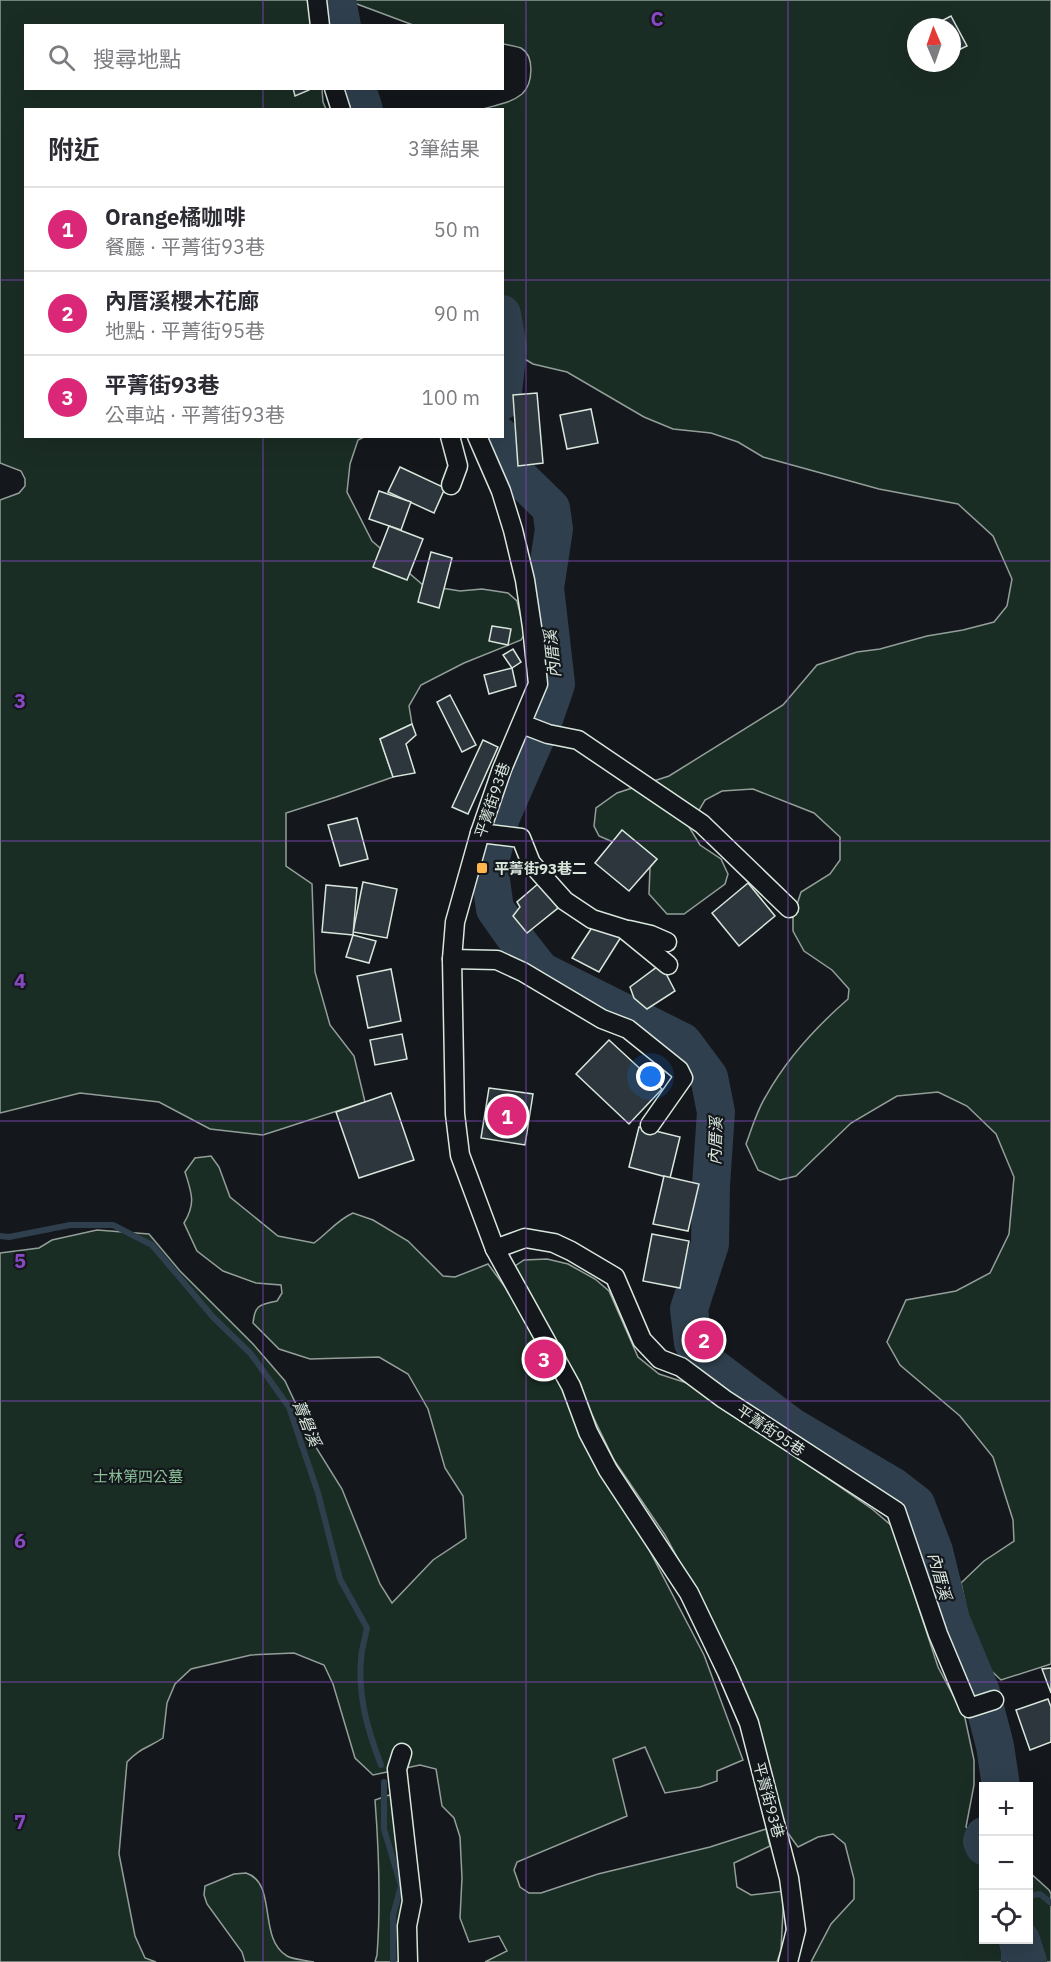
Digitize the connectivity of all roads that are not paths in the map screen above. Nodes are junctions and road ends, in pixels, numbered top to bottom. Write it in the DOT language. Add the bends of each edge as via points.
graph roads {
  1 [pos="317,0"];
  2 [pos="320,24"];
  3 [pos="335,90"];
  4 [pos="340,108"];
  5 [pos="451,438"];
  6 [pos="478,438"];
  7 [pos="451,485"];
  8 [pos="522,723"];
  9 [pos="480,833"];
  10 [pos="789,908"];
  11 [pos="624,929"];
  12 [pos="667,942"];
  13 [pos="452,959"];
  14 [pos="668,965"];
  15 [pos="650,1125"];
  16 [pos="495,1249"];
  17 [pos="994,1700"];
  18 [pos="402,1753"];
  19 [pos="408,1962"];
  20 [pos="788,1962"];
  1 -- 2 [label="street"];
  3 -- 4 [label="street"];
  5 -- 7 [label="street" via="458,466"];
  6 -- 8 [label="street, 平菁街93巷" via="501,491 525,580 538,684"];
  8 -- 9 [label="street, 平菁街93巷"];
  8 -- 10 [label="street" via="578,740 702,824"];
  9 -- 11 [label="street" via="521,838 531,863 566,901 592,919"];
  9 -- 13 [label="street, 平菁街93巷" via="455,922"];
  11 -- 12 [label="street"];
  11 -- 14 [label="street"];
  13 -- 15 [label="street" via="497,960 523,972 628,1029 679,1070 683,1078"];
  13 -- 16 [label="street, 平菁街93巷" via="455,1114 460,1155"];
  16 -- 17 [label="street, 平菁街95巷" via="525,1238 554,1244 615,1277 642,1340 660,1359 681,1367 896,1511 938,1634 969,1708"];
  16 -- 20 [label="street, 平菁街93巷" via="571,1386 608,1470 689,1593 749,1724 789,1878 796,1930"];
  18 -- 19 [label="street" via="397,1769 412,1901 407,1926"];
}
